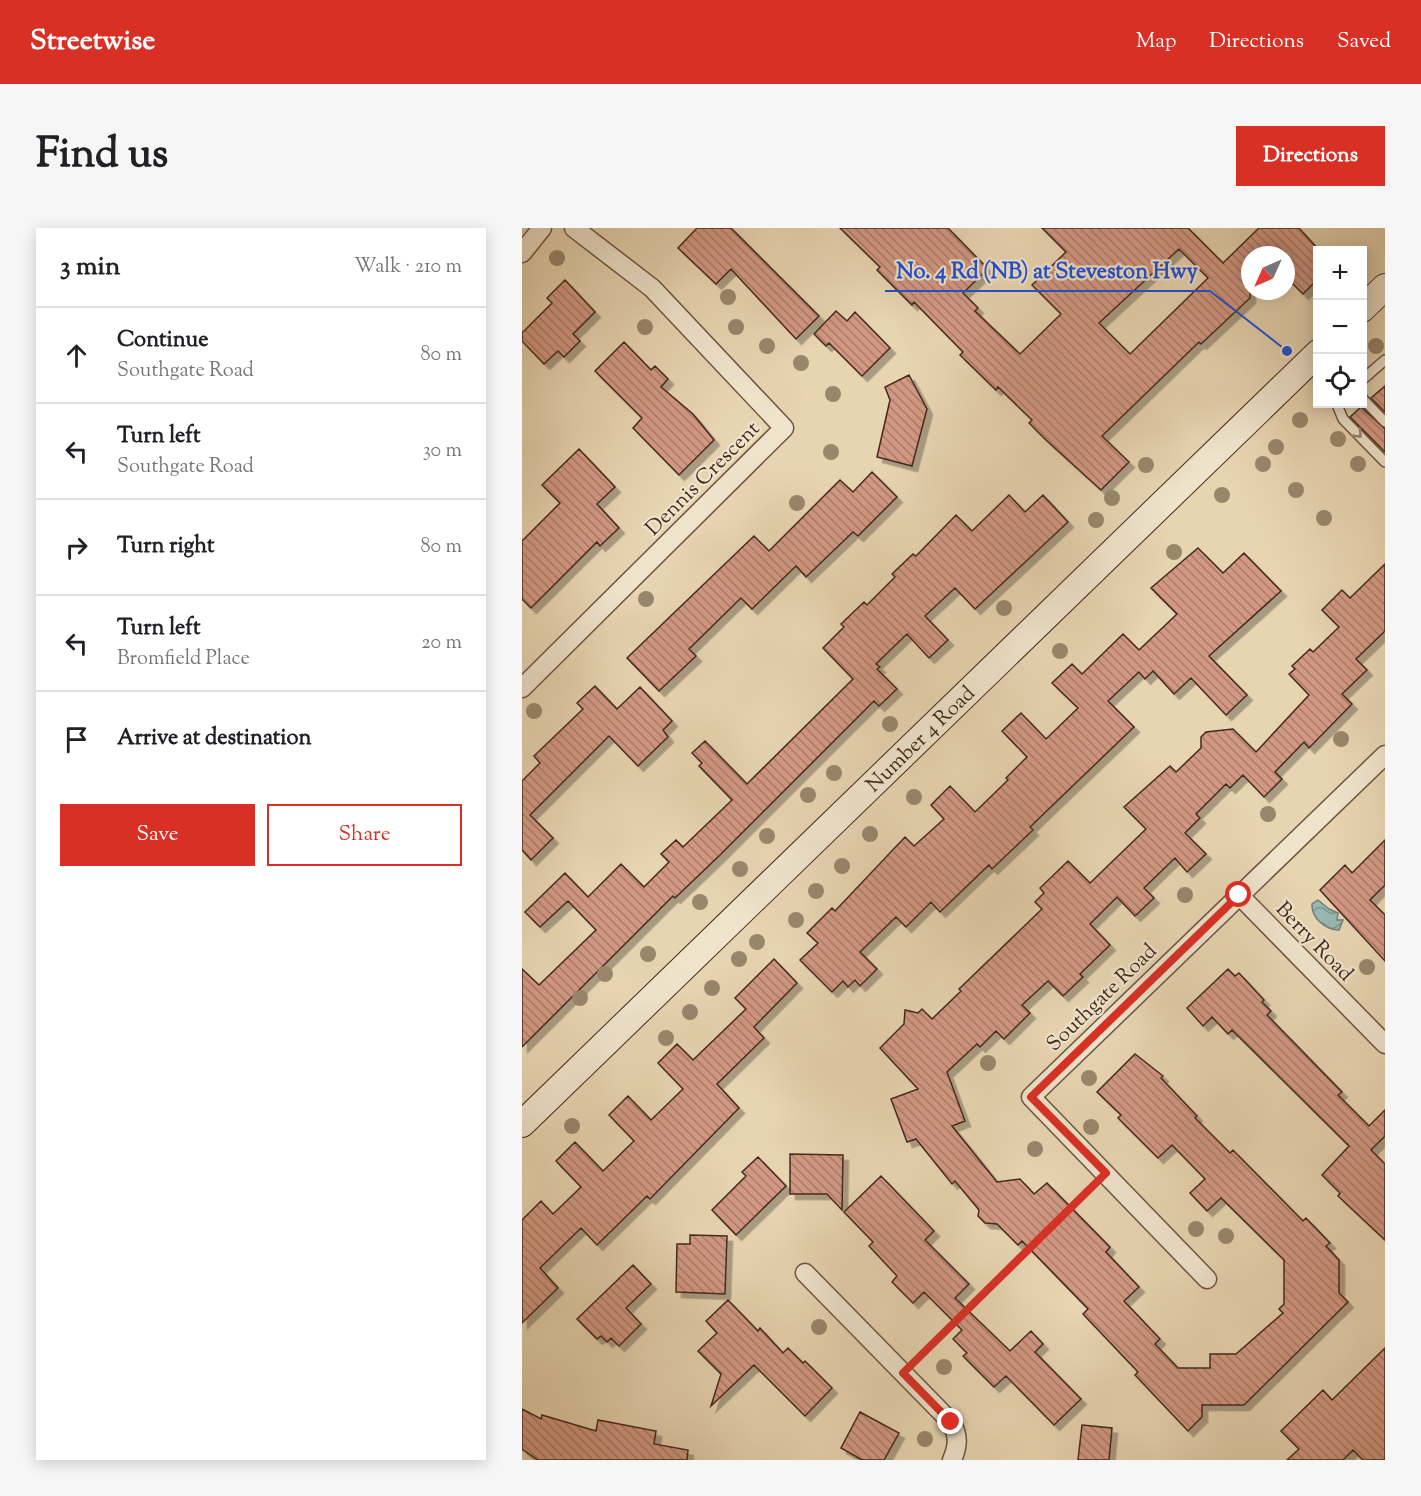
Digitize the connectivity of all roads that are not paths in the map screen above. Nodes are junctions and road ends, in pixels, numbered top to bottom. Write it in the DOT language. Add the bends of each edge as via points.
graph roads {
  1 [pos="542,228"];
  2 [pos="574,228"];
  3 [pos="522,253"];
  4 [pos="1385,287"];
  5 [pos="1367,304"];
  6 [pos="1385,360"];
  7 [pos="1313,364"];
  8 [pos="1367,376"];
  9 [pos="1367,403"];
  10 [pos="1338,408"];
  11 [pos="1385,422"];
  12 [pos="1385,462"];
  13 [pos="522,688"];
  14 [pos="1385,755"];
  15 [pos="1239,895"];
  16 [pos="1385,1044"];
  17 [pos="522,1124"];
  18 [pos="805,1273"];
  19 [pos="1207,1279"];
  20 [pos="952,1460"];
  1 -- 3 [label="street"];
  2 -- 13 [label="street, Dennis Crescent" via="652,288 784,428"];
  4 -- 5 [label="main road"];
  6 -- 8 [label="lane"];
  7 -- 17 [label="main road, Number 4 Road"];
  9 -- 11 [label="lane"];
  10 -- 12 [label="lane, one-way" via="1343,419"];
  14 -- 15 [label="street, Southgate Road"];
  15 -- 16 [label="street, Berry Road"];
  15 -- 19 [label="street, Southgate Road" via="1031,1097"];
  18 -- 20 [label="street" via="951,1422 957,1446"];
}
